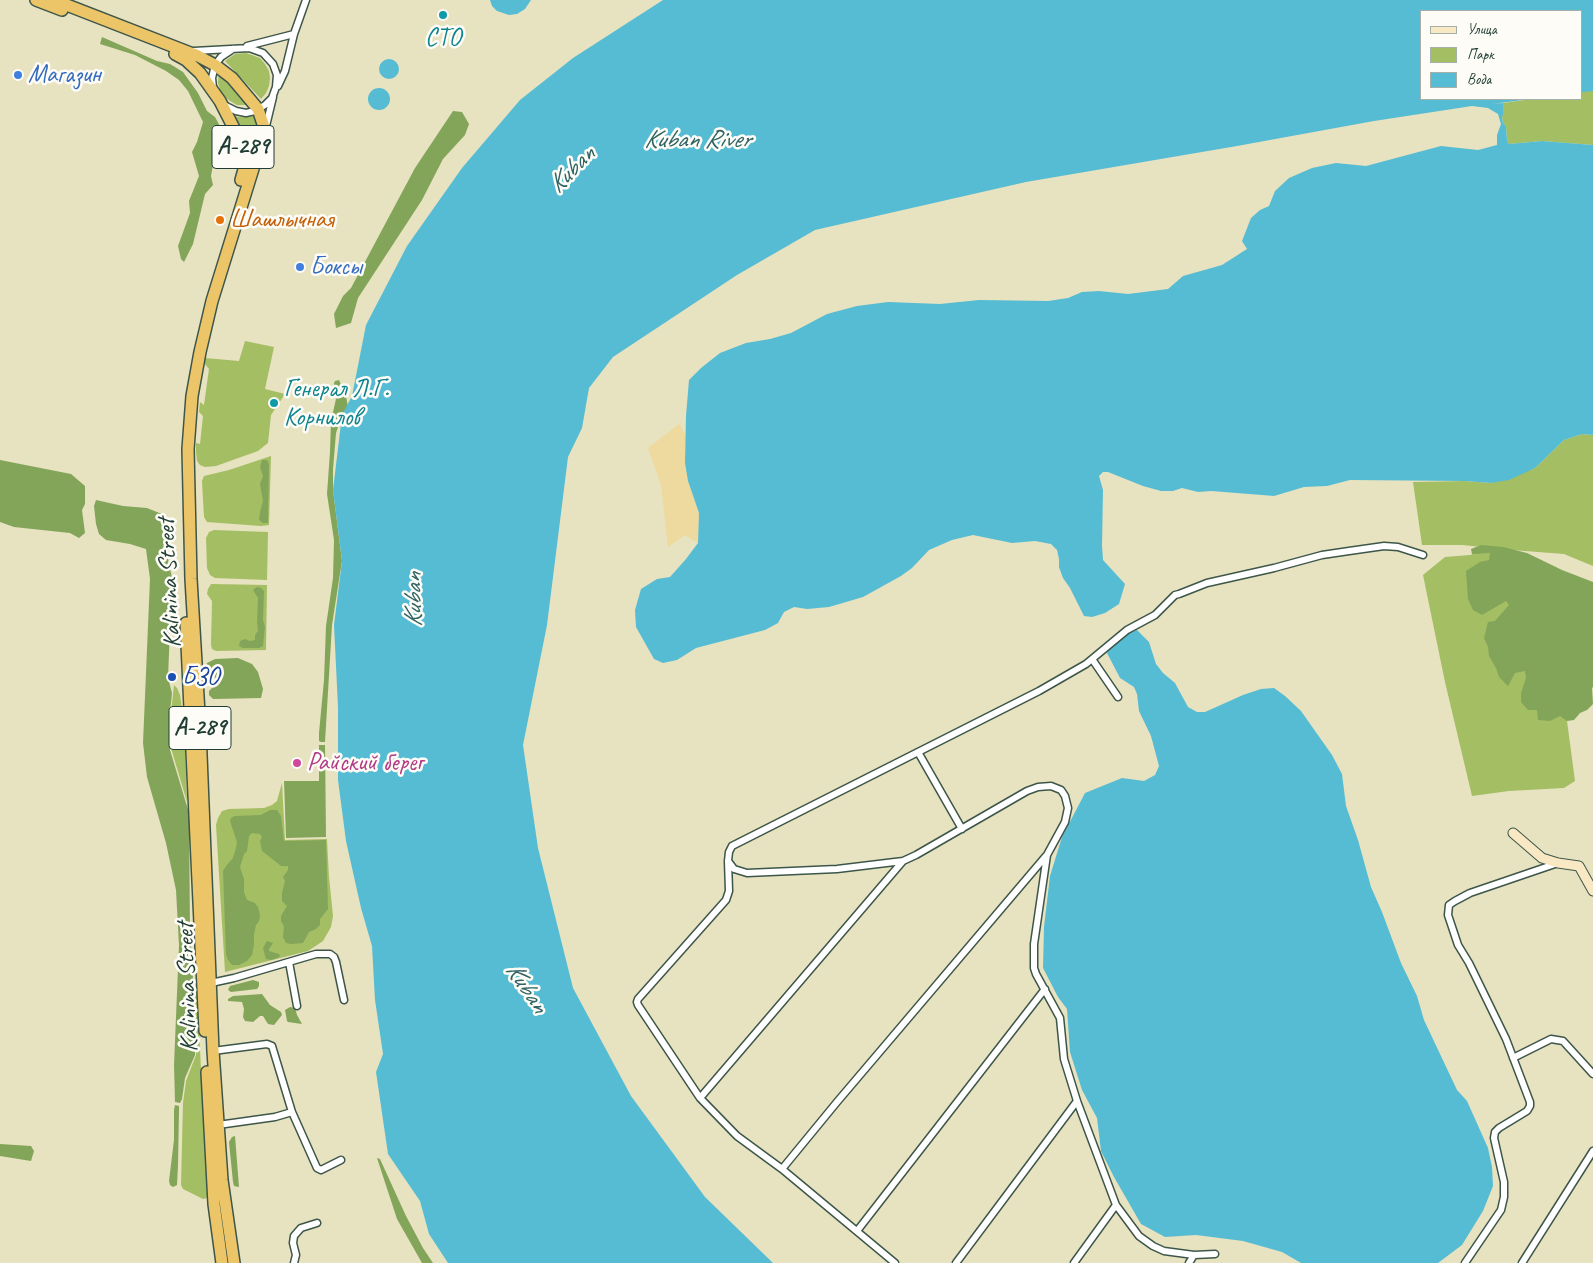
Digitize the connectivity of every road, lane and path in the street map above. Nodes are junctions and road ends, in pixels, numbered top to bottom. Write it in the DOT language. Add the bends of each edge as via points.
graph roads {
  1 [pos="36,0"];
  2 [pos="54,0"];
  3 [pos="306,0"];
  4 [pos="294,34"];
  5 [pos="240,48"];
  6 [pos="172,49"];
  7 [pos="187,52"];
  8 [pos="215,65"];
  9 [pos="275,92"];
  10 [pos="217,97"];
  11 [pos="258,109"];
  12 [pos="265,130"];
  13 [pos="1423,555"];
  14 [pos="1092,659"];
  15 [pos="1118,697"];
  16 [pos="918,752"];
  17 [pos="962,829"];
  18 [pos="1513,833"];
  19 [pos="1047,855"];
  20 [pos="728,861"];
  21 [pos="903,861"];
  22 [pos="1558,863"];
  23 [pos="1593,892"];
  24 [pos="289,962"];
  25 [pos="211,982"];
  26 [pos="1045,989"];
  27 [pos="344,1000"];
  28 [pos="297,1006"];
  29 [pos="213,1051"];
  30 [pos="1513,1058"];
  31 [pos="1593,1074"];
  32 [pos="700,1098"];
  33 [pos="1077,1101"];
  34 [pos="292,1112"];
  35 [pos="218,1125"];
  36 [pos="1593,1151"];
  37 [pos="341,1160"];
  38 [pos="782,1169"];
  39 [pos="1116,1205"];
  40 [pos="317,1222"];
  41 [pos="857,1231"];
  42 [pos="1215,1254"];
  43 [pos="1194,1255"];
  44 [pos="224,1263"];
  45 [pos="233,1263"];
  46 [pos="294,1263"];
  47 [pos="894,1263"];
  48 [pos="956,1263"];
  49 [pos="1074,1263"];
  50 [pos="1189,1263"];
  51 [pos="1466,1263"];
  52 [pos="1522,1263"];
  1 -- 6 [label="highway"];
  2 -- 6 [label="highway"];
  3 -- 4 [label="street, Kalinina Street"];
  4 -- 5 [label="street"];
  4 -- 9 [label="street, Kalinina Street" via="285,71"];
  5 -- 7 [label="street"];
  5 -- 8 [label="street" via="224,54"];
  5 -- 9 [label="street, А-289" via="255,49 269,59 277,75"];
  6 -- 7 [label="highway"];
  6 -- 10 [label="highway, Kalinina Street" via="191,63"];
  7 -- 8 [label="highway"];
  8 -- 10 [label="street, А-289" via="212,81"];
  8 -- 11 [label="highway" via="232,78"];
  9 -- 11 [label="street"];
  9 -- 12 [label="street, Kalinina Street / А-289"];
  10 -- 11 [label="street" via="236,112"];
  10 -- 44 [label="highway, Kalinina Street / А-289" via="242,144 245,166 193,351 181,449 208,1097 214,1204"];
  11 -- 12 [label="highway"];
  12 -- 25 [label="highway, Kalinina Street / А-289" via="208,318 192,396 188,449 191,579"];
  13 -- 14 [label="street" via="1384,546 1322,555 1206,583 1175,596 1155,615 1127,630"];
  14 -- 15 [label="street"];
  14 -- 16 [label="street" via="1039,691"];
  16 -- 17 [label="street"];
  16 -- 20 [label="street" via="732,846"];
  17 -- 19 [label="street" via="1027,791 1051,786 1061,790 1068,808 1065,822"];
  17 -- 21 [label="street"];
  18 -- 22 [label="street" via="1542,858"];
  19 -- 26 [label="street" via="1034,944 1036,974"];
  19 -- 38 [label="street"];
  20 -- 21 [label="street" via="734,869 747,873 838,869"];
  20 -- 32 [label="street" via="729,891 726,900 637,1002"];
  21 -- 32 [label="street"];
  22 -- 23 [label="street" via="1579,866"];
  22 -- 30 [label="street" via="1470,893 1450,906 1448,915 1458,944"];
  24 -- 25 [label="street"];
  24 -- 27 [label="street" via="316,954 330,954 336,962"];
  24 -- 28 [label="street"];
  25 -- 29 [label="highway, Kalinina Street / А-289"];
  26 -- 33 [label="street" via="1060,1018 1064,1059"];
  26 -- 41 [label="street"];
  29 -- 34 [label="street" via="272,1046"];
  29 -- 35 [label="highway, Kalinina Street / А-289"];
  30 -- 31 [label="street" via="1551,1039 1563,1041"];
  30 -- 51 [label="street" via="1530,1106 1495,1132 1504,1197 1501,1210"];
  32 -- 38 [label="street" via="737,1136"];
  33 -- 39 [label="street"];
  33 -- 48 [label="street"];
  34 -- 35 [label="street"];
  34 -- 37 [label="street" via="317,1168 321,1170"];
  35 -- 45 [label="highway, Kalinina Street / А-289"];
  36 -- 52 [label="street"];
  38 -- 41 [label="street"];
  39 -- 43 [label="street" via="1139,1236 1153,1246 1164,1251"];
  39 -- 49 [label="street"];
  40 -- 46 [label="street" via="302,1228 294,1236"];
  41 -- 47 [label="street"];
  42 -- 43 [label="street"];
  43 -- 50 [label="street"];
  44 -- 45 [label="highway"];
}
